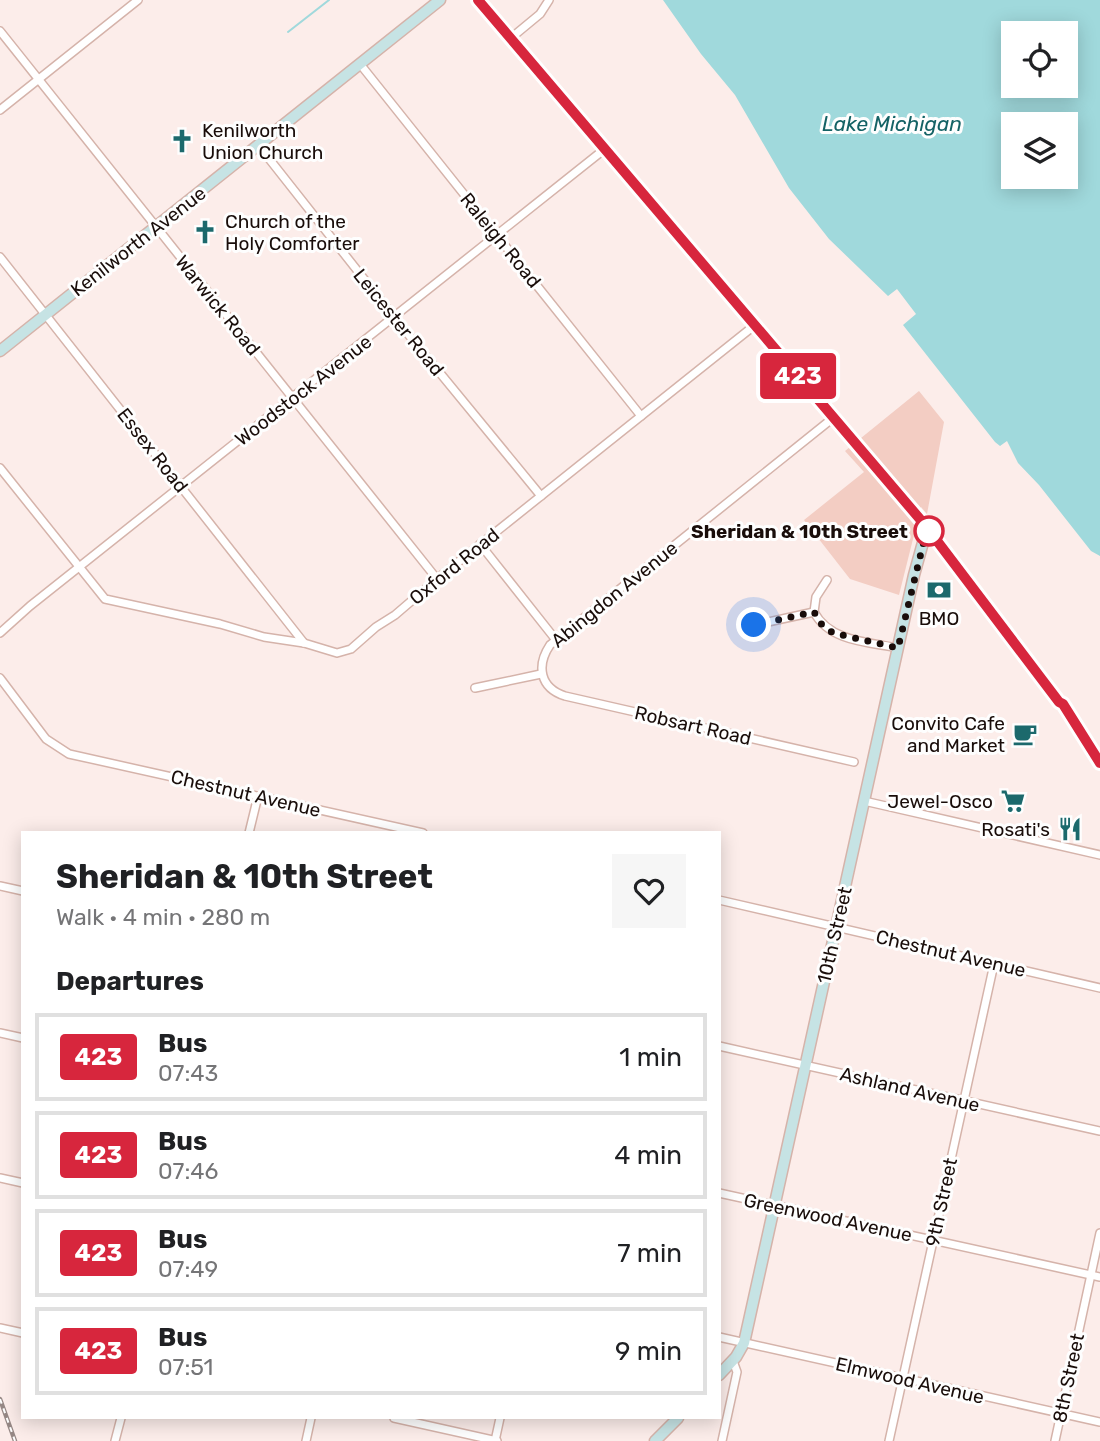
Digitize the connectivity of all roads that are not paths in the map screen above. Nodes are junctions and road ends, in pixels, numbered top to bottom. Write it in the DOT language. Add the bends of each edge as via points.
graph roads {
  1 [pos="138,0"];
  2 [pos="440,0"];
  3 [pos="478,0"];
  4 [pos="549,0"];
  5 [pos="0,31"];
  6 [pos="511,38"];
  7 [pos="360,64"];
  8 [pos="38,79"];
  9 [pos="0,110"];
  10 [pos="259,146"];
  11 [pos="606,148"];
  12 [pos="156,227"];
  13 [pos="497,235"];
  14 [pos="0,257"];
  15 [pos="46,314"];
  16 [pos="394,317"];
  17 [pos="755,325"];
  18 [pos="0,351"];
  19 [pos="292,398"];
  20 [pos="641,416"];
  21 [pos="833,418"];
  22 [pos="0,468"];
  23 [pos="181,486"];
  24 [pos="541,496"];
  25 [pos="927,528"];
  26 [pos="480,544"];
  27 [pos="80,567"];
  28 [pos="437,579"];
  29 [pos="827,580"];
  30 [pos="814,612"];
  31 [pos="754,625"];
  32 [pos="0,633"];
  33 [pos="555,640"];
  34 [pos="304,643"];
  35 [pos="898,648"];
  36 [pos="541,674"];
  37 [pos="0,678"];
  38 [pos="475,688"];
  39 [pos="854,762"];
  40 [pos="1100,763"];
  41 [pos="258,796"];
  42 [pos="864,800"];
  43 [pos="249,831"];
  44 [pos="414,831"];
  45 [pos="1100,855"];
  46 [pos="0,886"];
  47 [pos="21,891"];
  48 [pos="721,900"];
  49 [pos="836,926"];
  50 [pos="994,964"];
  51 [pos="1100,988"];
  52 [pos="0,1033"];
  53 [pos="21,1038"];
  54 [pos="721,1046"];
  55 [pos="805,1065"];
  56 [pos="964,1101"];
  57 [pos="1100,1131"];
  58 [pos="0,1178"];
  59 [pos="21,1183"];
  60 [pos="721,1193"];
  61 [pos="774,1205"];
  62 [pos="1100,1233"];
  63 [pos="933,1240"];
  64 [pos="1091,1275"];
  65 [pos="1100,1277"];
  66 [pos="0,1328"];
  67 [pos="21,1333"];
  68 [pos="721,1338"];
  69 [pos="744,1343"];
  70 [pos="733,1361"];
  71 [pos="721,1373"];
  72 [pos="903,1378"];
  73 [pos="1061,1413"];
  74 [pos="121,1419"];
  75 [pos="311,1419"];
  76 [pos="398,1419"];
  77 [pos="500,1419"];
  78 [pos="677,1419"];
  79 [pos="1100,1422"];
  80 [pos="115,1441"];
  81 [pos="306,1441"];
  82 [pos="496,1441"];
  83 [pos="655,1441"];
  84 [pos="722,1441"];
  85 [pos="889,1441"];
  86 [pos="1055,1441"];
  1 -- 8 [label="street"];
  2 -- 7 [label="street, Kenilworth Avenue"];
  3 -- 6 [label="street"];
  4 -- 6 [label="street" via="540,14"];
  5 -- 8 [label="street, Warwick Road"];
  6 -- 11 [label="street"];
  7 -- 10 [label="street, Kenilworth Avenue"];
  7 -- 13 [label="street, Raleigh Road"];
  8 -- 9 [label="street"];
  8 -- 12 [label="street, Warwick Road"];
  10 -- 12 [label="street, Kenilworth Avenue"];
  10 -- 16 [label="street, Leicester Road"];
  11 -- 13 [label="street, Woodstock Avenue"];
  11 -- 17 [label="street"];
  12 -- 15 [label="street, Kenilworth Avenue"];
  12 -- 19 [label="street, Warwick Road"];
  13 -- 16 [label="street, Woodstock Avenue"];
  13 -- 20 [label="street, Raleigh Road"];
  14 -- 15 [label="street, Essex Road"];
  15 -- 18 [label="street, Kenilworth Avenue"];
  15 -- 23 [label="street, Essex Road"];
  16 -- 19 [label="street, Woodstock Avenue"];
  16 -- 24 [label="street, Leicester Road"];
  17 -- 20 [label="street, Oxford Road"];
  17 -- 21 [label="street"];
  19 -- 23 [label="street, Woodstock Avenue"];
  19 -- 28 [label="street, Warwick Road"];
  20 -- 24 [label="street, Oxford Road"];
  21 -- 25 [label="street"];
  21 -- 33 [label="street, Abingdon Avenue"];
  22 -- 27 [label="street"];
  23 -- 27 [label="street, Woodstock Avenue"];
  23 -- 34 [label="street, Essex Road"];
  24 -- 26 [label="street, Oxford Road"];
  25 -- 35 [label="street, 10th Street"];
  25 -- 40 [label="street"];
  26 -- 28 [label="street, Oxford Road"];
  26 -- 33 [label="street"];
  27 -- 32 [label="street, Woodstock Avenue"];
  27 -- 34 [label="street, Oxford Road" via="105,599"];
  28 -- 34 [label="street, Oxford Road" via="351,649 330,652"];
  29 -- 30 [label="street" via="818,592"];
  30 -- 31 [label="street"];
  30 -- 35 [label="street" via="833,633"];
  33 -- 36 [label="street, Abingdon Avenue" via="543,655"];
  35 -- 42 [label="street, 10th Street"];
  36 -- 38 [label="street"];
  36 -- 39 [label="street, Robsart Road" via="552,690 565,696"];
  37 -- 41 [label="street, Chestnut Avenue" via="46,739 69,754"];
  41 -- 43 [label="street"];
  41 -- 44 [label="street, Chestnut Avenue"];
  42 -- 45 [label="street"];
  42 -- 49 [label="street, 10th Street"];
  46 -- 47 [label="street"];
  48 -- 49 [label="street, Chestnut Avenue"];
  49 -- 50 [label="street, Chestnut Avenue"];
  49 -- 55 [label="street, 10th Street"];
  50 -- 51 [label="street, Chestnut Avenue"];
  50 -- 56 [label="street, 9th Street"];
  52 -- 53 [label="street"];
  54 -- 55 [label="street, Ashland Avenue"];
  55 -- 56 [label="street, Ashland Avenue"];
  55 -- 61 [label="street, 10th Street"];
  56 -- 57 [label="street, Ashland Avenue"];
  56 -- 63 [label="street, 9th Street"];
  58 -- 59 [label="street"];
  60 -- 61 [label="street, Greenwood Avenue"];
  61 -- 63 [label="street, Greenwood Avenue"];
  61 -- 69 [label="street, 10th Street"];
  62 -- 64 [label="street, 8th Street"];
  63 -- 64 [label="street, Greenwood Avenue"];
  63 -- 72 [label="street, 9th Street"];
  64 -- 65 [label="street, Greenwood Avenue"];
  64 -- 73 [label="street, 8th Street"];
  66 -- 67 [label="street"];
  68 -- 69 [label="street, Elmwood Avenue"];
  69 -- 70 [label="street, 10th Street"];
  69 -- 72 [label="street, Elmwood Avenue"];
  70 -- 71 [label="street, 10th Street"];
  70 -- 84 [label="street" via="737,1372"];
  72 -- 73 [label="street, Elmwood Avenue"];
  72 -- 85 [label="street, 9th Street"];
  73 -- 79 [label="street, Elmwood Avenue"];
  73 -- 86 [label="street, 8th Street"];
  74 -- 80 [label="street"];
  75 -- 81 [label="street"];
  76 -- 82 [label="street"];
  77 -- 82 [label="street"];
  78 -- 83 [label="street"];
}
